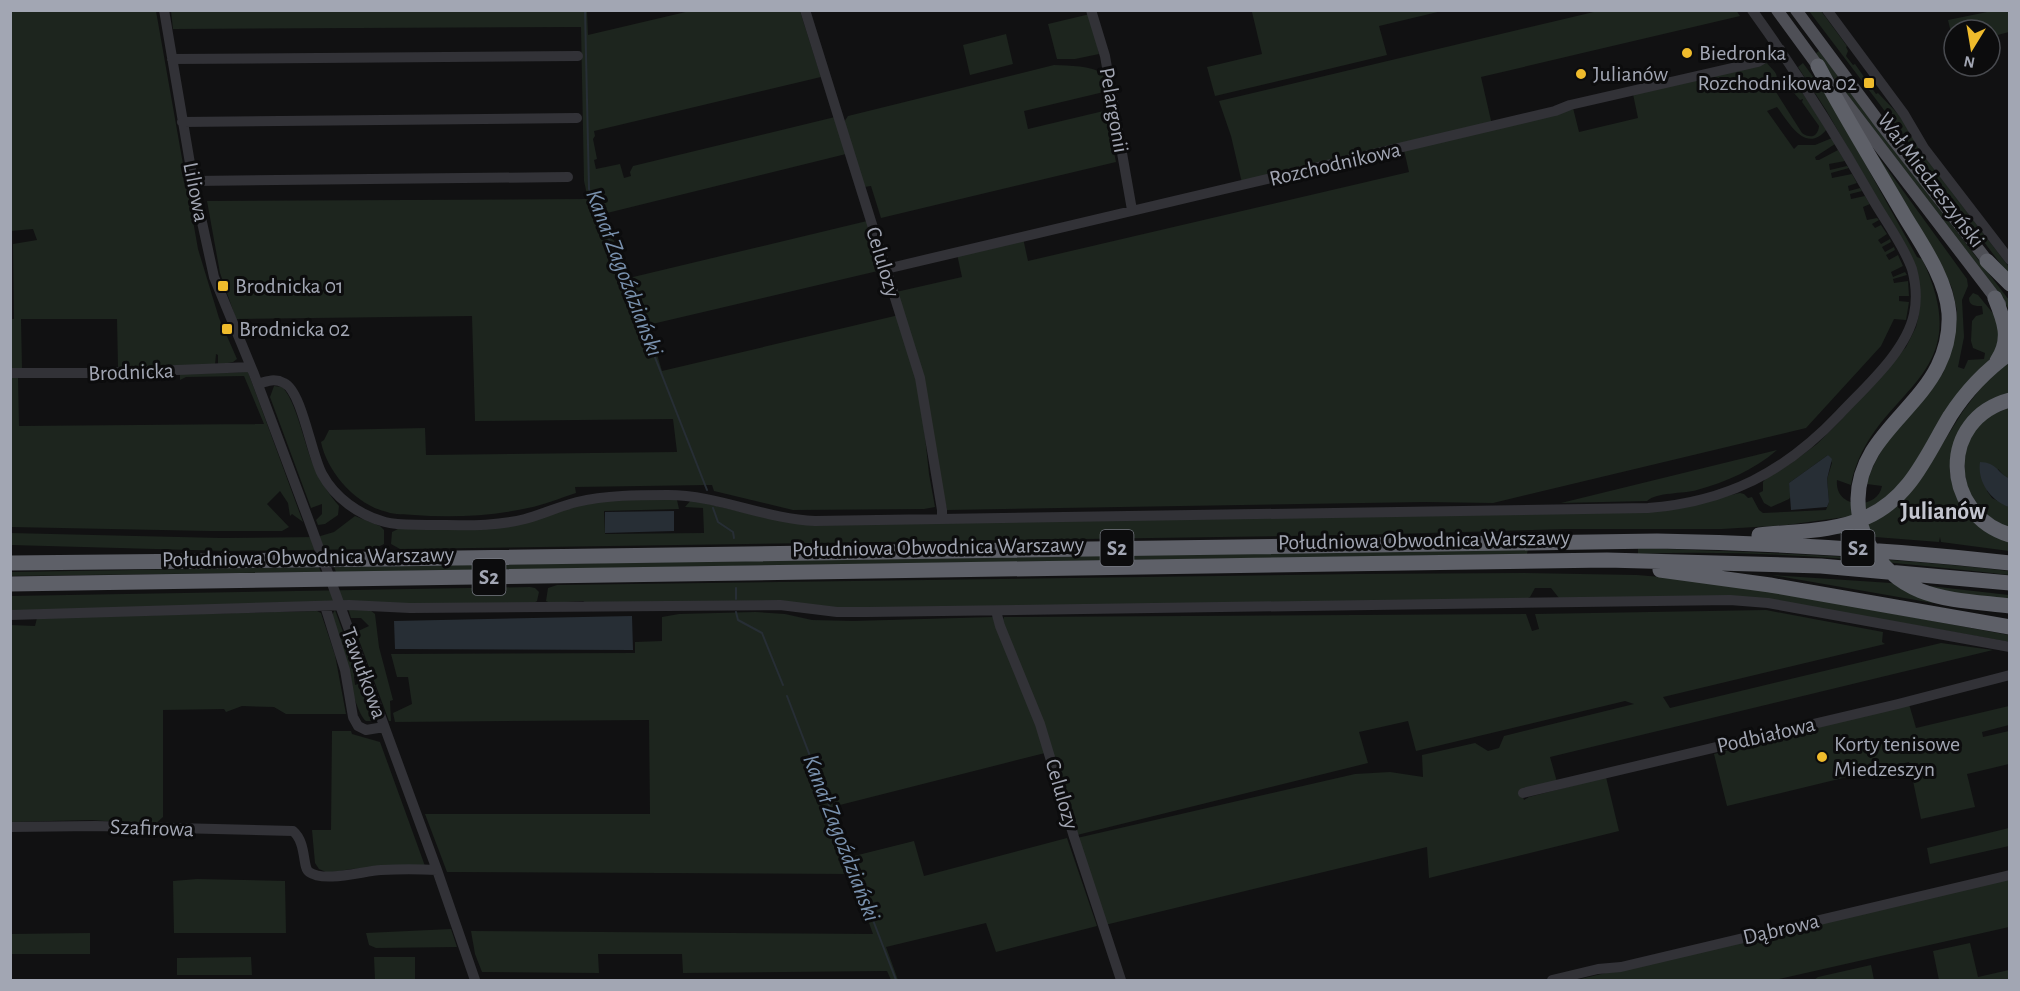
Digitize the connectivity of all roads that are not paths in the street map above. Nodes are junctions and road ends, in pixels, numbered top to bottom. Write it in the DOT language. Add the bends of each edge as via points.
graph roads {
  1 [pos="164,10"];
  2 [pos="805,10"];
  3 [pos="1091,10"];
  4 [pos="1752,10"];
  5 [pos="1778,10"];
  6 [pos="1796,10"];
  7 [pos="1827,10"];
  8 [pos="1780,49"];
  9 [pos="578,56"];
  10 [pos="172,59"];
  11 [pos="1818,66"];
  12 [pos="577,118"];
  13 [pos="182,122"];
  14 [pos="568,177"];
  15 [pos="193,181"];
  16 [pos="1132,210"];
  17 [pos="2010,260"];
  18 [pos="1988,261"];
  19 [pos="886,269"];
  20 [pos="2010,284"];
  21 [pos="2010,291"];
  22 [pos="1995,298"];
  23 [pos="2010,317"];
  24 [pos="2010,353"];
  25 [pos="1995,364"];
  26 [pos="251,367"];
  27 [pos="10,374"];
  28 [pos="258,384"];
  29 [pos="2010,400"];
  30 [pos="942,518"];
  31 [pos="2010,535"];
  32 [pos="1706,542"];
  33 [pos="1607,560"];
  34 [pos="10,563"];
  35 [pos="2010,563"];
  36 [pos="2010,583"];
  37 [pos="10,584"];
  38 [pos="325,606"];
  39 [pos="2010,606"];
  40 [pos="996,611"];
  41 [pos="10,615"];
  42 [pos="2010,627"];
  43 [pos="2010,647"];
  44 [pos="2010,675"];
  45 [pos="384,727"];
  46 [pos="1523,793"];
  47 [pos="10,826"];
  48 [pos="437,870"];
  49 [pos="2010,875"];
  50 [pos="475,981"];
  51 [pos="1121,981"];
  52 [pos="1552,981"];
  1 -- 10 [label="street, Liliowa"];
  2 -- 19 [label="street, Celulozy"];
  3 -- 16 [label="street, Pelargonii" via="1105,56"];
  4 -- 8 [label="street"];
  5 -- 11 [label="main road, Wał Miedzeszyński"];
  6 -- 18 [label="main road, Wał Miedzeszyński"];
  7 -- 17 [label="street, Wał Miedzeszyński" via="1904,114 1924,148"];
  8 -- 16 [label="street, Rozchodnikowa" via="1758,62"];
  8 -- 30 [label="street" via="1834,131 1902,250 1914,277 1916,302 1908,333 1879,372 1817,438 1766,474 1706,498 1648,508"];
  9 -- 10 [label="street"];
  10 -- 13 [label="street, Liliowa"];
  11 -- 22 [label="main road, Wał Miedzeszyński"];
  11 -- 39 [label="highway" via="1936,271 1948,308 1948,333 1938,366 1885,432 1860,481 1858,502 1865,537 1879,561 1906,585 1937,596"];
  12 -- 13 [label="street"];
  13 -- 15 [label="street, Liliowa"];
  14 -- 15 [label="street"];
  15 -- 26 [label="street, Liliowa" via="214,277"];
  16 -- 19 [label="street, Rozchodnikowa"];
  18 -- 20 [label="highway"];
  18 -- 21 [label="main road, Wał Miedzeszyński"];
  19 -- 30 [label="street, Celulozy" via="920,378"];
  22 -- 23 [label="main road, Wał Miedzeszyński"];
  22 -- 25 [label="highway" via="2006,334"];
  24 -- 25 [label="highway"];
  25 -- 32 [label="highway" via="1963,398 1911,483 1885,507 1868,517 1835,526"];
  26 -- 27 [label="street, Brodnicka"];
  26 -- 28 [label="street, Tawułkowa"];
  28 -- 30 [label="street" via="272,380 289,386 302,414 314,458 334,492 352,507 387,523 489,525 590,499 670,495 703,498 797,520"];
  28 -- 45 [label="street, Tawułkowa"];
  29 -- 31 [label="highway" via="1973,421 1961,442 1956,466 1960,490 1970,508 1987,524"];
  32 -- 34 [label="highway, Południowa Obwodnica Warszawy / S2"];
  32 -- 35 [label="highway, Południowa Obwodnica Warszawy / S2" via="1846,548"];
  33 -- 36 [label="highway, Południowa Obwodnica Warszawy / S2" via="1812,566"];
  33 -- 37 [label="highway, Południowa Obwodnica Warszawy / S2"];
  33 -- 42 [label="highway"];
  38 -- 40 [label="street" via="780,605 837,612"];
  38 -- 41 [label="street"];
  38 -- 45 [label="street" via="345,670 353,717 366,730"];
  40 -- 43 [label="street" via="1730,600 1768,603"];
  40 -- 51 [label="street, Celulozy" via="1040,724"];
  44 -- 46 [label="street, Podbiałowa"];
  45 -- 48 [label="street, Tawułkowa"];
  47 -- 48 [label="street, Szafirowa" via="293,831 302,842 310,873 334,876 378,870"];
  48 -- 50 [label="street, Tawułkowa"];
  49 -- 52 [label="street, Dąbrowa"];
}
